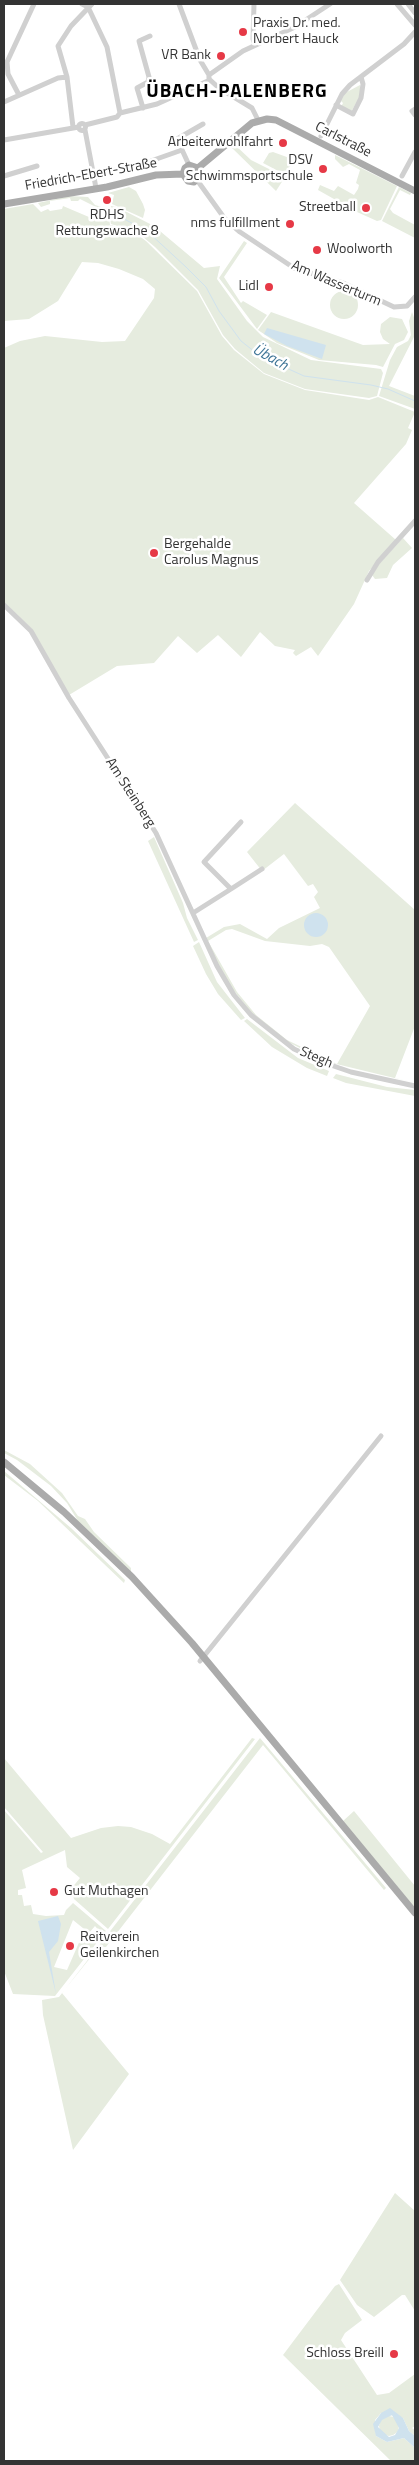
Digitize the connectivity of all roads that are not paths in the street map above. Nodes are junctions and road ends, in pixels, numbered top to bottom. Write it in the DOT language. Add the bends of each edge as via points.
graph roads {
  1 [pos="34,4"];
  2 [pos="82,4"];
  3 [pos="179,4"];
  4 [pos="254,4"];
  5 [pos="330,4"];
  6 [pos="397,4"];
  7 [pos="408,4"];
  8 [pos="90,5"];
  9 [pos="415,13"];
  10 [pos="415,25"];
  11 [pos="415,32"];
  12 [pos="150,36"];
  13 [pos="255,45"];
  14 [pos="6,56"];
  15 [pos="360,77"];
  16 [pos="67,78"];
  17 [pos="210,78"];
  18 [pos="19,95"];
  19 [pos="4,102"];
  20 [pos="336,105"];
  21 [pos="143,108"];
  22 [pos="415,108"];
  23 [pos="120,113"];
  24 [pos="415,115"];
  25 [pos="258,120"];
  26 [pos="203,124"];
  27 [pos="76,127"];
  28 [pos="85,128"];
  29 [pos="321,136"];
  30 [pos="4,140"];
  31 [pos="182,150"];
  32 [pos="415,152"];
  33 [pos="189,165"];
  34 [pos="37,166"];
  35 [pos="198,168"];
  36 [pos="183,174"];
  37 [pos="94,175"];
  38 [pos="4,176"];
  39 [pos="402,176"];
  40 [pos="197,180"];
  41 [pos="96,188"];
  42 [pos="415,191"];
  43 [pos="4,204"];
  44 [pos="415,297"];
  45 [pos="415,521"];
  46 [pos="367,580"];
  47 [pos="4,605"];
  48 [pos="241,822"];
  49 [pos="262,869"];
  50 [pos="231,889"];
  51 [pos="193,913"];
  52 [pos="234,995"];
  53 [pos="415,1086"];
  54 [pos="381,1436"];
  55 [pos="4,1462"];
  56 [pos="202,1659"];
  57 [pos="415,1913"];
  1 -- 14 [label="street"];
  2 -- 8 [label="street"];
  3 -- 17 [label="street"];
  4 -- 13 [label="street"];
  5 -- 13 [label="street" via="295,27"];
  6 -- 10 [label="street"];
  7 -- 9 [label="street"];
  8 -- 16 [label="street" via="58,46"];
  8 -- 23 [label="street" via="107,47"];
  11 -- 15 [label="street" via="406,43"];
  12 -- 21 [label="street" via="139,41 149,77 148,82 137,88"];
  13 -- 17 [label="street" via="227,61"];
  14 -- 18 [label="street" via="6,68"];
  15 -- 20 [label="street"];
  15 -- 20 [label="street" via="363,84 361,98 353,114"];
  16 -- 18 [label="street" via="58,78"];
  16 -- 27 [label="street"];
  17 -- 21 [label="street"];
  17 -- 25 [label="street" via="219,88 252,108"];
  18 -- 19 [label="street"];
  20 -- 29 [label="street"];
  21 -- 23 [label="street"];
  22 -- 24 [label="street" via="412,111"];
  23 -- 28 [label="street"];
  25 -- 35 [label="main road"];
  25 -- 42 [label="main road, Carlstraße" via="276,120"];
  26 -- 31 [label="street" via="178,136"];
  27 -- 28 [label="street" via="82,124"];
  27 -- 30 [label="street"];
  28 -- 37 [label="street"];
  31 -- 33 [label="street"];
  31 -- 37 [label="street, Friedrich-Ebert-Straße"];
  32 -- 39 [label="street"];
  33 -- 35 [label="main road"];
  33 -- 36 [label="main road"];
  34 -- 38 [label="street"];
  35 -- 40 [label="main road"];
  36 -- 40 [label="main road" via="188,181"];
  36 -- 41 [label="main road, Friedrich-Ebert-Straße" via="156,175"];
  37 -- 41 [label="street"];
  40 -- 44 [label="street, Am Wasserturm" via="225,219 294,268 343,283 394,307 407,306"];
  41 -- 43 [label="main road, Friedrich-Ebert-Straße"];
  45 -- 46 [label="street" via="378,562"];
  47 -- 51 [label="street, Am Steinberg" via="31,632 69,698 156,833"];
  48 -- 50 [label="street" via="204,862"];
  49 -- 50 [label="street"];
  50 -- 51 [label="street"];
  51 -- 52 [label="street, Am Steinberg"];
  52 -- 53 [label="street, Stegh" via="250,1015 306,1055 351,1072"];
  54 -- 56 [label="street"];
  55 -- 56 [label="main road" via="64,1512 125,1570"];
  56 -- 57 [label="main road"];
}
